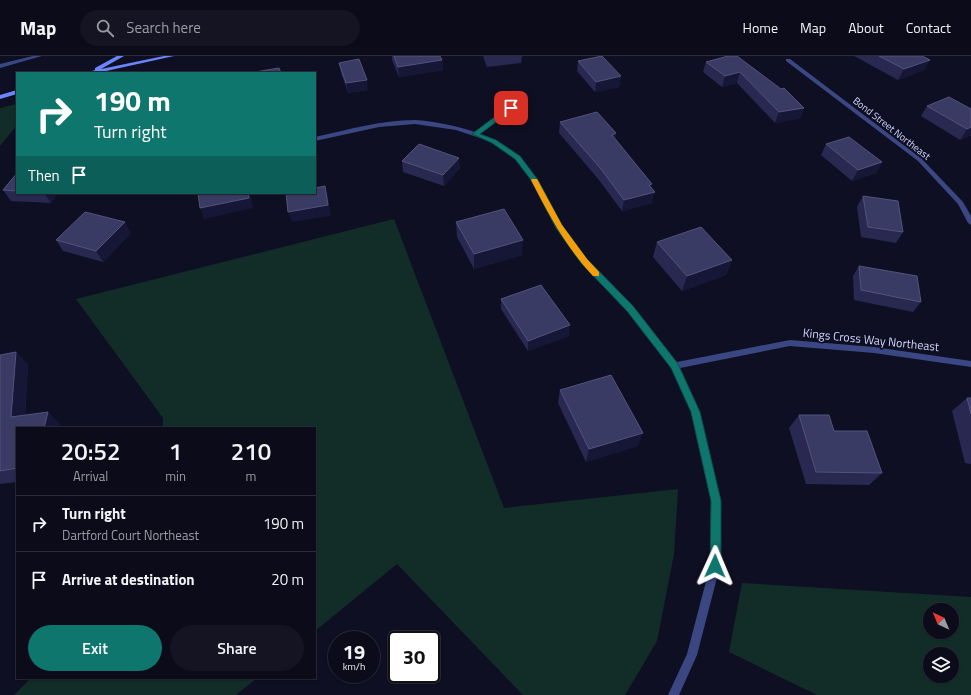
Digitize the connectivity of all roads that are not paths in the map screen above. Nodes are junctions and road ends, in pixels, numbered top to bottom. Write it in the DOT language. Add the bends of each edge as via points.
graph roads {
  1 [pos="39,56"];
  2 [pos="121,56"];
  3 [pos="171,56"];
  4 [pos="788,60"];
  5 [pos="0,66"];
  6 [pos="91,72"];
  7 [pos="94,72"];
  8 [pos="16,92"];
  9 [pos="0,96"];
  10 [pos="524,98"];
  11 [pos="475,134"];
  12 [pos="316,139"];
  13 [pos="971,223"];
  14 [pos="971,364"];
  15 [pos="675,366"];
  16 [pos="672,695"];
  1 -- 5 [label="street"];
  2 -- 6 [label="main road"];
  3 -- 7 [label="main road"];
  4 -- 13 [label="street, Bond Street Northeast" via="920,160 961,203"];
  8 -- 9 [label="main road"];
  10 -- 11 [label="street"];
  11 -- 12 [label="street" via="457,128 415,122 380,125"];
  11 -- 15 [label="street" via="494,141 518,158 534,180 558,226 584,261 630,308"];
  14 -- 15 [label="street, Kings Cross Way Northeast" via="874,350 790,343"];
  15 -- 16 [label="street" via="696,412 716,501 715,566 692,655"];
}
